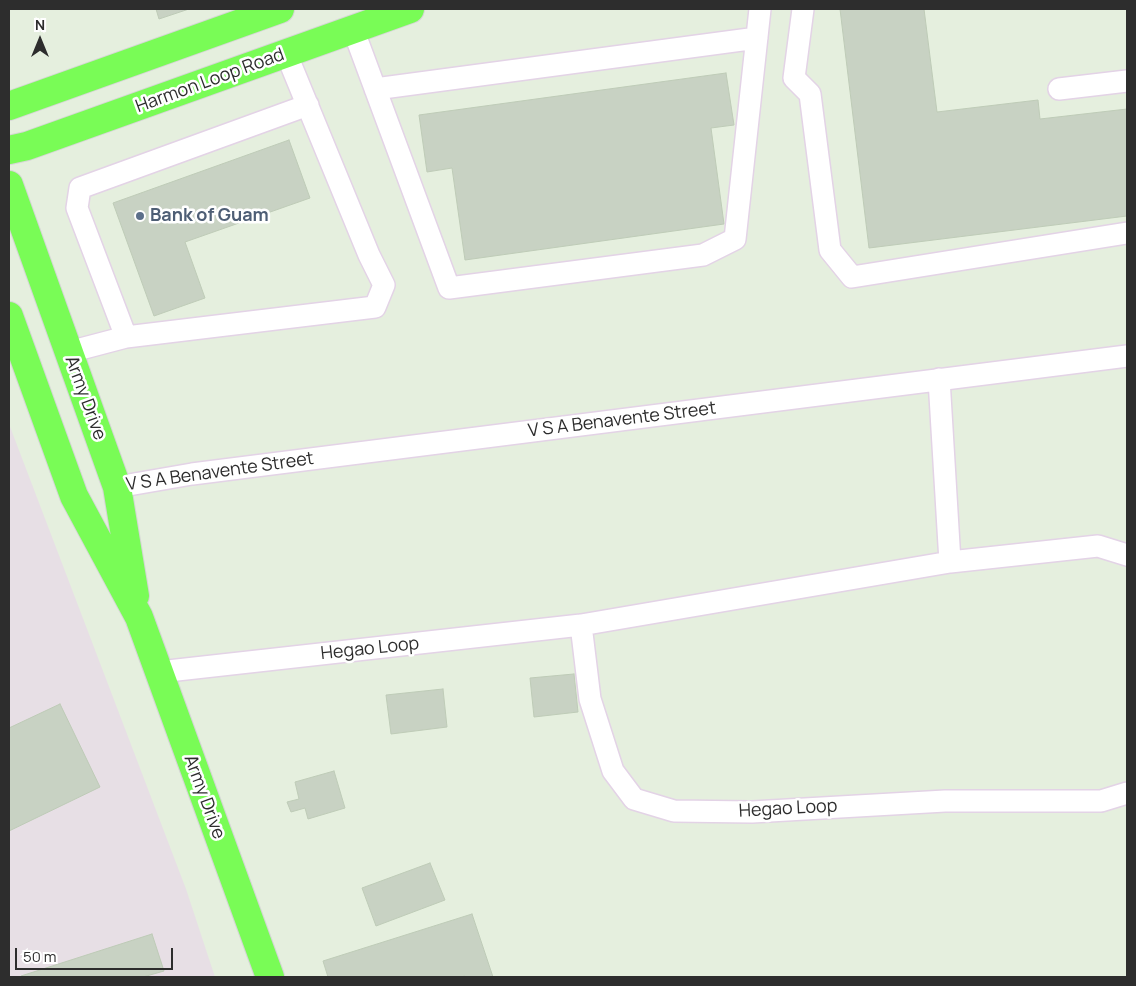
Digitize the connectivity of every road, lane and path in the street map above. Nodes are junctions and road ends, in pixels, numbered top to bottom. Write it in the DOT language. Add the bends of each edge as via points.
graph roads {
  1 [pos="280,9"];
  2 [pos="410,9"];
  3 [pos="760,9"];
  4 [pos="803,9"];
  5 [pos="353,29"];
  6 [pos="757,38"];
  7 [pos="286,53"];
  8 [pos="1127,80"];
  9 [pos="375,89"];
  10 [pos="1059,89"];
  11 [pos="308,105"];
  12 [pos="9,106"];
  13 [pos="9,150"];
  14 [pos="9,185"];
  15 [pos="1127,233"];
  16 [pos="9,316"];
  17 [pos="126,337"];
  18 [pos="69,352"];
  19 [pos="1127,356"];
  20 [pos="939,379"];
  21 [pos="117,487"];
  22 [pos="1127,555"];
  23 [pos="950,562"];
  24 [pos="139,617"];
  25 [pos="581,625"];
  26 [pos="159,672"];
  27 [pos="1127,793"];
  28 [pos="270,977"];
  1 -- 12 [label="main road"];
  2 -- 5 [label="main road, Harmon Loop Road"];
  3 -- 6 [label="street"];
  4 -- 15 [label="street" via="794,78 810,94 830,250 852,277"];
  5 -- 7 [label="main road, Harmon Loop Road"];
  5 -- 9 [label="street"];
  6 -- 9 [label="street"];
  6 -- 9 [label="street" via="735,239 703,255 449,288"];
  7 -- 11 [label="street"];
  7 -- 13 [label="main road, Harmon Loop Road"];
  8 -- 10 [label="street"];
  11 -- 17 [label="street" via="80,188 77,208"];
  11 -- 17 [label="street" via="384,286 375,307"];
  14 -- 18 [label="main road, Army Drive"];
  16 -- 24 [label="main road, Army Drive" via="74,496"];
  17 -- 18 [label="street"];
  18 -- 21 [label="main road, Army Drive"];
  19 -- 20 [label="street, V S A Benavente Street"];
  20 -- 21 [label="street, V S A Benavente Street" via="192,474"];
  20 -- 23 [label="street"];
  21 -- 24 [label="main road, Army Drive"];
  22 -- 23 [label="street, Hegao Loop" via="1098,546"];
  23 -- 25 [label="street, Hegao Loop"];
  24 -- 26 [label="main road, Army Drive"];
  25 -- 26 [label="street, Hegao Loop"];
  25 -- 27 [label="street, Hegao Loop" via="590,699 613,771 634,799 674,811 752,812 945,801 1101,801"];
  26 -- 28 [label="main road, Army Drive"];
}
